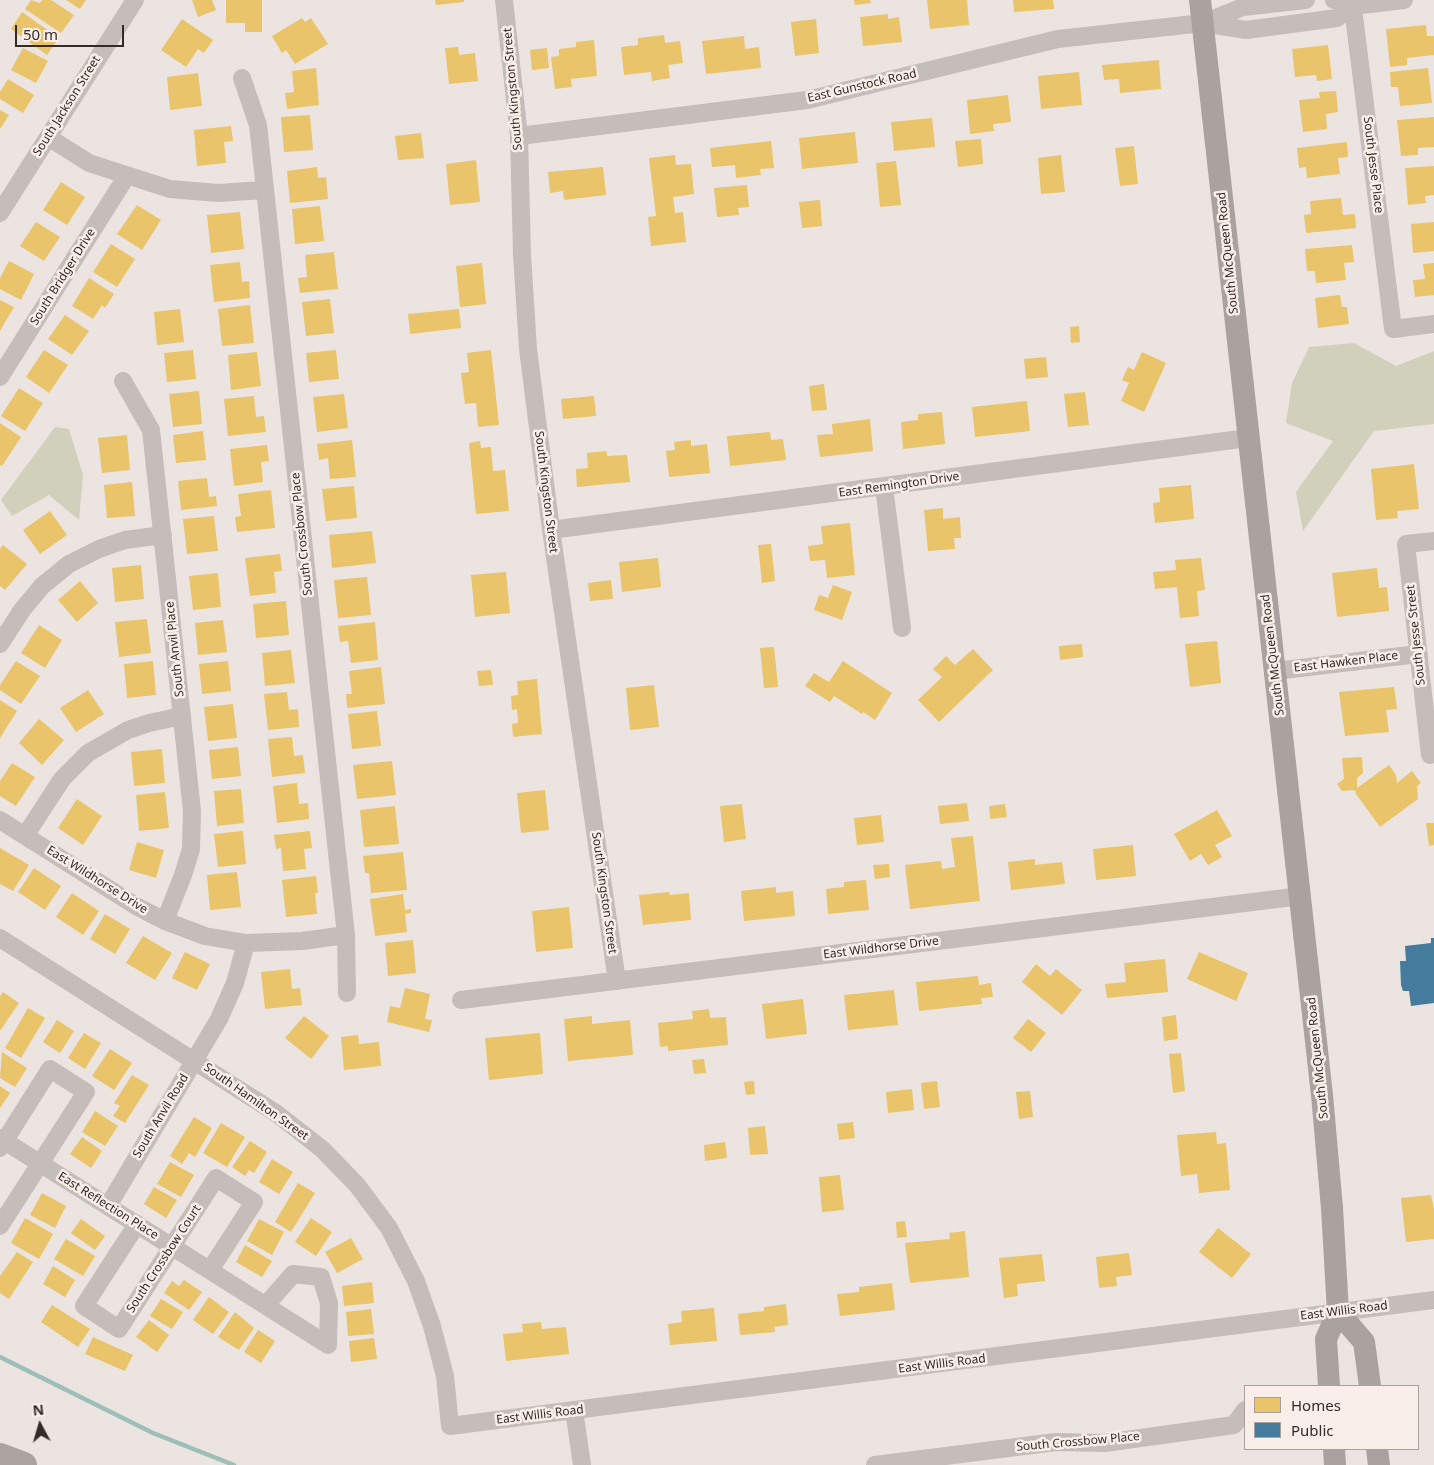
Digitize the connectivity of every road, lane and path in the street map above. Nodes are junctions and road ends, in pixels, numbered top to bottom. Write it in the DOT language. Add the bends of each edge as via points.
graph roads {
  1 [pos="134,0"];
  2 [pos="504,0"];
  3 [pos="1200,0"];
  4 [pos="1306,0"];
  5 [pos="1334,0"];
  6 [pos="1404,0"];
  7 [pos="1353,3"];
  8 [pos="1202,23"];
  9 [pos="242,78"];
  10 [pos="48,136"];
  11 [pos="519,136"];
  12 [pos="126,177"];
  13 [pos="264,190"];
  14 [pos="0,212"];
  15 [pos="1434,324"];
  16 [pos="0,377"];
  17 [pos="123,381"];
  18 [pos="1248,438"];
  19 [pos="884,487"];
  20 [pos="551,530"];
  21 [pos="163,535"];
  22 [pos="1434,541"];
  23 [pos="902,628"];
  24 [pos="0,644"];
  25 [pos="1418,654"];
  26 [pos="1275,671"];
  27 [pos="182,716"];
  28 [pos="1433,755"];
  29 [pos="0,820"];
  30 [pos="25,836"];
  31 [pos="1301,896"];
  32 [pos="166,921"];
  33 [pos="346,935"];
  34 [pos="0,938"];
  35 [pos="246,943"];
  36 [pos="617,981"];
  37 [pos="347,993"];
  38 [pos="461,1000"];
  39 [pos="194,1060"];
  40 [pos="1,1142"];
  41 [pos="40,1163"];
  42 [pos="108,1206"];
  43 [pos="137,1224"];
  44 [pos="0,1226"];
  45 [pos="172,1246"];
  46 [pos="210,1270"];
  47 [pos="1434,1300"];
  48 [pos="266,1305"];
  49 [pos="1338,1312"];
  50 [pos="1329,1385"];
  51 [pos="1370,1385"];
  52 [pos="574,1410"];
  53 [pos="1244,1411"];
  54 [pos="450,1426"];
  55 [pos="1334,1450"];
  56 [pos="1377,1450"];
  57 [pos="0,1456"];
  58 [pos="24,1465"];
  59 [pos="582,1465"];
  60 [pos="875,1465"];
  61 [pos="1335,1465"];
  62 [pos="1379,1465"];
  1 -- 10 [label="street, South Jackson Street"];
  2 -- 11 [label="street, South Kingston Street"];
  3 -- 8 [label="main road, South McQueen Road"];
  4 -- 8 [label="street" via="1243,7"];
  5 -- 7 [label="street"];
  6 -- 7 [label="street"];
  7 -- 8 [label="street" via="1337,18 1246,30"];
  7 -- 15 [label="street, South Jesse Place" via="1393,329"];
  8 -- 11 [label="street, East Gunstock Road" via="1058,39 807,100"];
  8 -- 18 [label="main road, South McQueen Road"];
  9 -- 13 [label="street, South Crossbow Place" via="258,125"];
  10 -- 12 [label="street" via="89,163"];
  10 -- 14 [label="street, South Jackson Street"];
  11 -- 20 [label="street, South Kingston Street" via="528,349"];
  12 -- 13 [label="street" via="170,189 218,193"];
  12 -- 16 [label="street, South Bridger Drive"];
  13 -- 33 [label="street, South Crossbow Place"];
  17 -- 21 [label="street, South Anvil Place" via="151,430"];
  18 -- 19 [label="street, East Remington Drive"];
  18 -- 26 [label="main road, South McQueen Road"];
  19 -- 20 [label="street, East Remington Drive"];
  19 -- 23 [label="street"];
  20 -- 36 [label="street, South Kingston Street"];
  21 -- 24 [label="street" via="126,540 69,564 42,586"];
  21 -- 27 [label="street, South Anvil Place"];
  22 -- 25 [label="street, South Jesse Street" via="1406,544"];
  25 -- 26 [label="street, East Hawken Place"];
  25 -- 28 [label="street, South Jesse Street"];
  26 -- 31 [label="main road, South McQueen Road"];
  27 -- 30 [label="street" via="128,730 88,753 62,779"];
  27 -- 32 [label="street, South Anvil Place" via="192,810 191,849"];
  29 -- 30 [label="street, East Wildhorse Drive"];
  30 -- 32 [label="street, East Wildhorse Drive" via="136,906"];
  31 -- 36 [label="street, East Wildhorse Drive"];
  31 -- 49 [label="main road, South McQueen Road" via="1323,1111"];
  32 -- 35 [label="street, East Wildhorse Drive" via="205,936"];
  33 -- 35 [label="street, East Wildhorse Drive"];
  33 -- 37 [label="street, South Crossbow Place"];
  34 -- 39 [label="street, South Hamilton Street"];
  35 -- 39 [label="street, South Anvil Road" via="235,983 219,1019"];
  36 -- 38 [label="street, East Wildhorse Drive"];
  39 -- 42 [label="street, South Anvil Road"];
  39 -- 54 [label="street, South Hamilton Street" via="276,1113 322,1149 357,1185 389,1228 416,1281 432,1326 445,1376"];
  40 -- 41 [label="street, East Reflection Place"];
  40 -- 41 [label="street" via="50,1069 86,1092"];
  41 -- 42 [label="street, East Reflection Place"];
  41 -- 44 [label="street"];
  42 -- 43 [label="street, East Reflection Place"];
  43 -- 45 [label="street, East Reflection Place"];
  43 -- 45 [label="street, South Crossbow Court" via="84,1306 119,1329"];
  45 -- 46 [label="street, East Reflection Place"];
  45 -- 46 [label="street, South Crossbow Court" via="216,1178 254,1202"];
  46 -- 48 [label="street, East Reflection Place"];
  47 -- 49 [label="street, East Willis Road"];
  49 -- 50 [label="main road, South McQueen Road" via="1326,1339"];
  49 -- 51 [label="main road" via="1364,1342"];
  49 -- 52 [label="street, East Willis Road"];
  52 -- 54 [label="street, East Willis Road"];
  52 -- 59 [label="street"];
  53 -- 60 [label="street, South Crossbow Place" via="1234,1425 1105,1443 1056,1442"];
  55 -- 61 [label="main road"];
  56 -- 62 [label="main road"];
  57 -- 58 [label="highway"];
}
